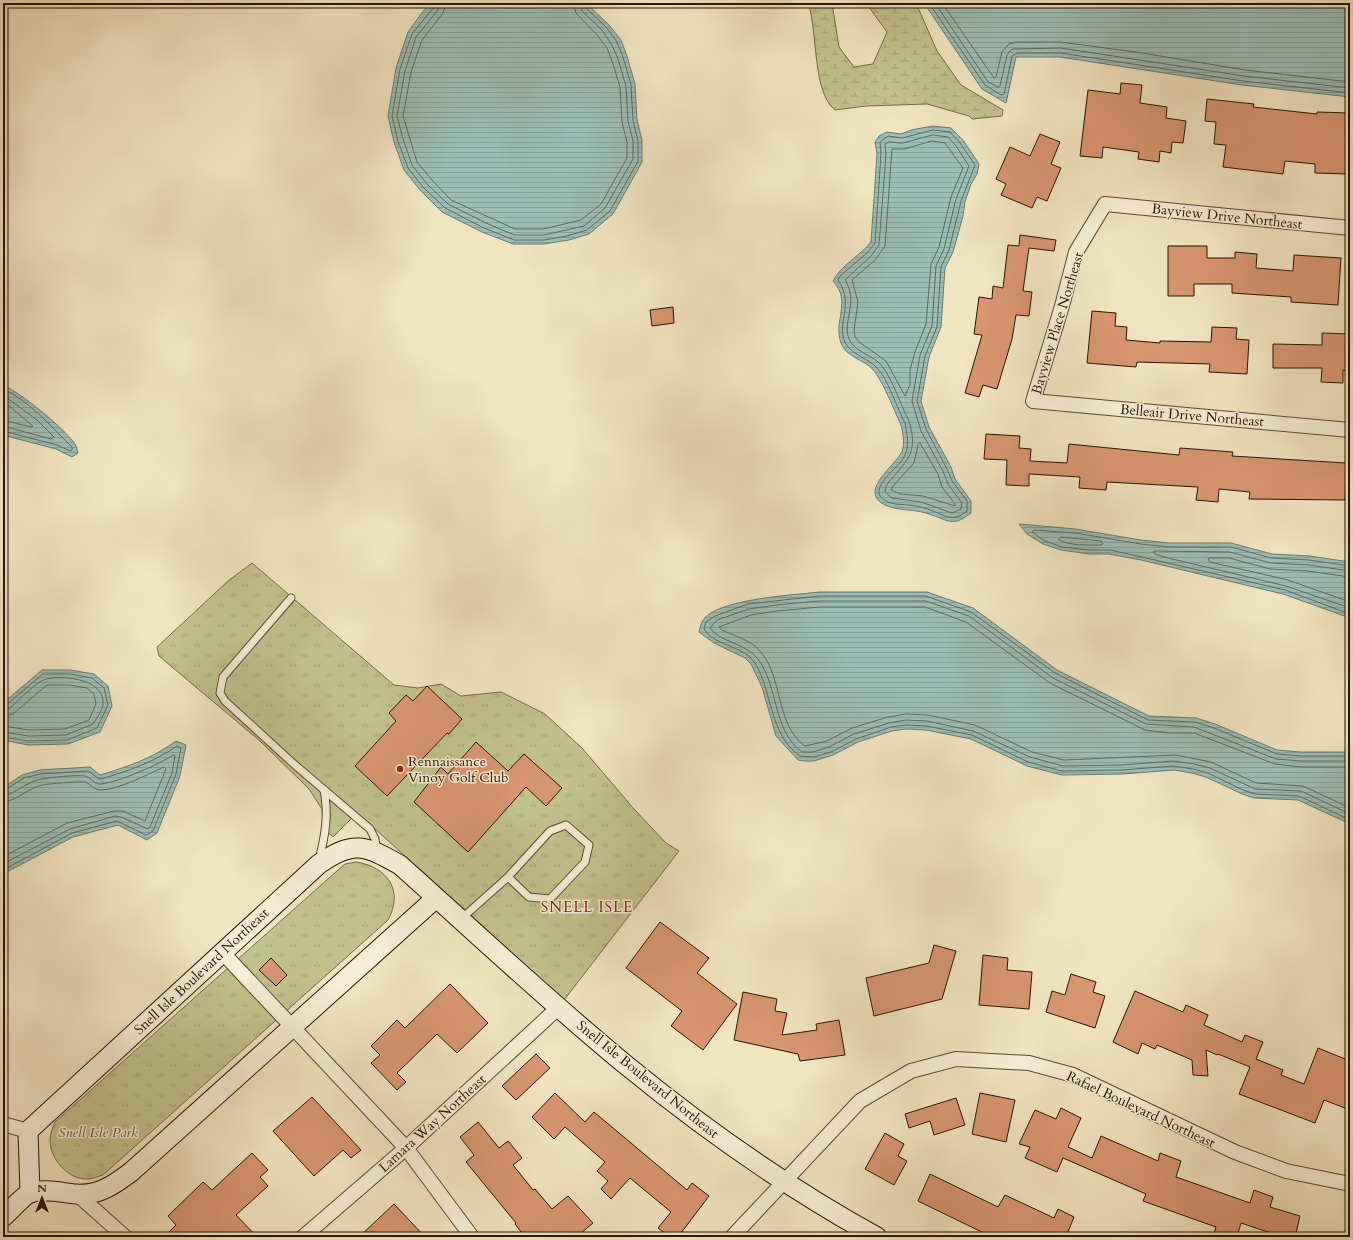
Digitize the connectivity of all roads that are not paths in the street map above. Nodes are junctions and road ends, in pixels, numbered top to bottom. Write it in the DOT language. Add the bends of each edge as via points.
graph roads {
  1 [pos="1105,204"];
  2 [pos="1350,228"];
  3 [pos="1033,401"];
  4 [pos="1350,430"];
  5 [pos="291,598"];
  6 [pos="324,790"];
  7 [pos="377,852"];
  8 [pos="319,864"];
  9 [pos="508,877"];
  10 [pos="436,898"];
  11 [pos="461,919"];
  12 [pos="222,952"];
  13 [pos="559,1007"];
  14 [pos="293,1026"];
  15 [pos="3,1124"];
  16 [pos="28,1131"];
  17 [pos="406,1148"];
  18 [pos="784,1182"];
  19 [pos="1350,1184"];
  20 [pos="30,1193"];
  21 [pos="77,1194"];
  22 [pos="3,1217"];
  23 [pos="125,1237"];
  24 [pos="303,1237"];
  25 [pos="472,1237"];
  26 [pos="732,1237"];
  27 [pos="877,1237"];
  1 -- 2 [label="street, Bayview Drive Northeast"];
  1 -- 3 [label="street, Bayview Place Northeast" via="1076,252"];
  3 -- 4 [label="street, Belleair Drive Northeast"];
  5 -- 6 [label="lane" via="223,677 220,693"];
  6 -- 7 [label="lane" via="370,829"];
  6 -- 8 [label="lane" via="327,829"];
  7 -- 8 [label="street, Snell Isle Boulevard Northeast" via="360,847 347,849 335,852"];
  7 -- 10 [label="street, Snell Isle Boulevard Northeast" via="400,865"];
  8 -- 12 [label="street, Snell Isle Boulevard Northeast"];
  9 -- 9 [label="lane" via="550,832 566,825 589,845 585,862 550,899 529,897"];
  9 -- 11 [label="lane"];
  10 -- 11 [label="street, Snell Isle Boulevard Northeast"];
  10 -- 14 [label="street"];
  11 -- 13 [label="street, Snell Isle Boulevard Northeast"];
  12 -- 14 [label="street"];
  12 -- 16 [label="street, Snell Isle Boulevard Northeast"];
  13 -- 17 [label="street, Lamara Way Northeast"];
  13 -- 18 [label="street, Snell Isle Boulevard Northeast" via="692,1117"];
  14 -- 17 [label="street"];
  14 -- 21 [label="street" via="132,1172 112,1186 96,1193"];
  15 -- 16 [label="street"];
  16 -- 20 [label="street"];
  17 -- 24 [label="street, Lamara Way Northeast"];
  17 -- 25 [label="street"];
  18 -- 19 [label="street, Rafael Boulevard Northeast" via="860,1101 911,1071 956,1059 1029,1064 1073,1075 1235,1152 1286,1170"];
  18 -- 26 [label="street, Rafael Boulevard Northeast"];
  18 -- 27 [label="street, Snell Isle Boulevard Northeast"];
  20 -- 21 [label="street" via="58,1191"];
  20 -- 22 [label="street"];
  21 -- 23 [label="street"];
}
